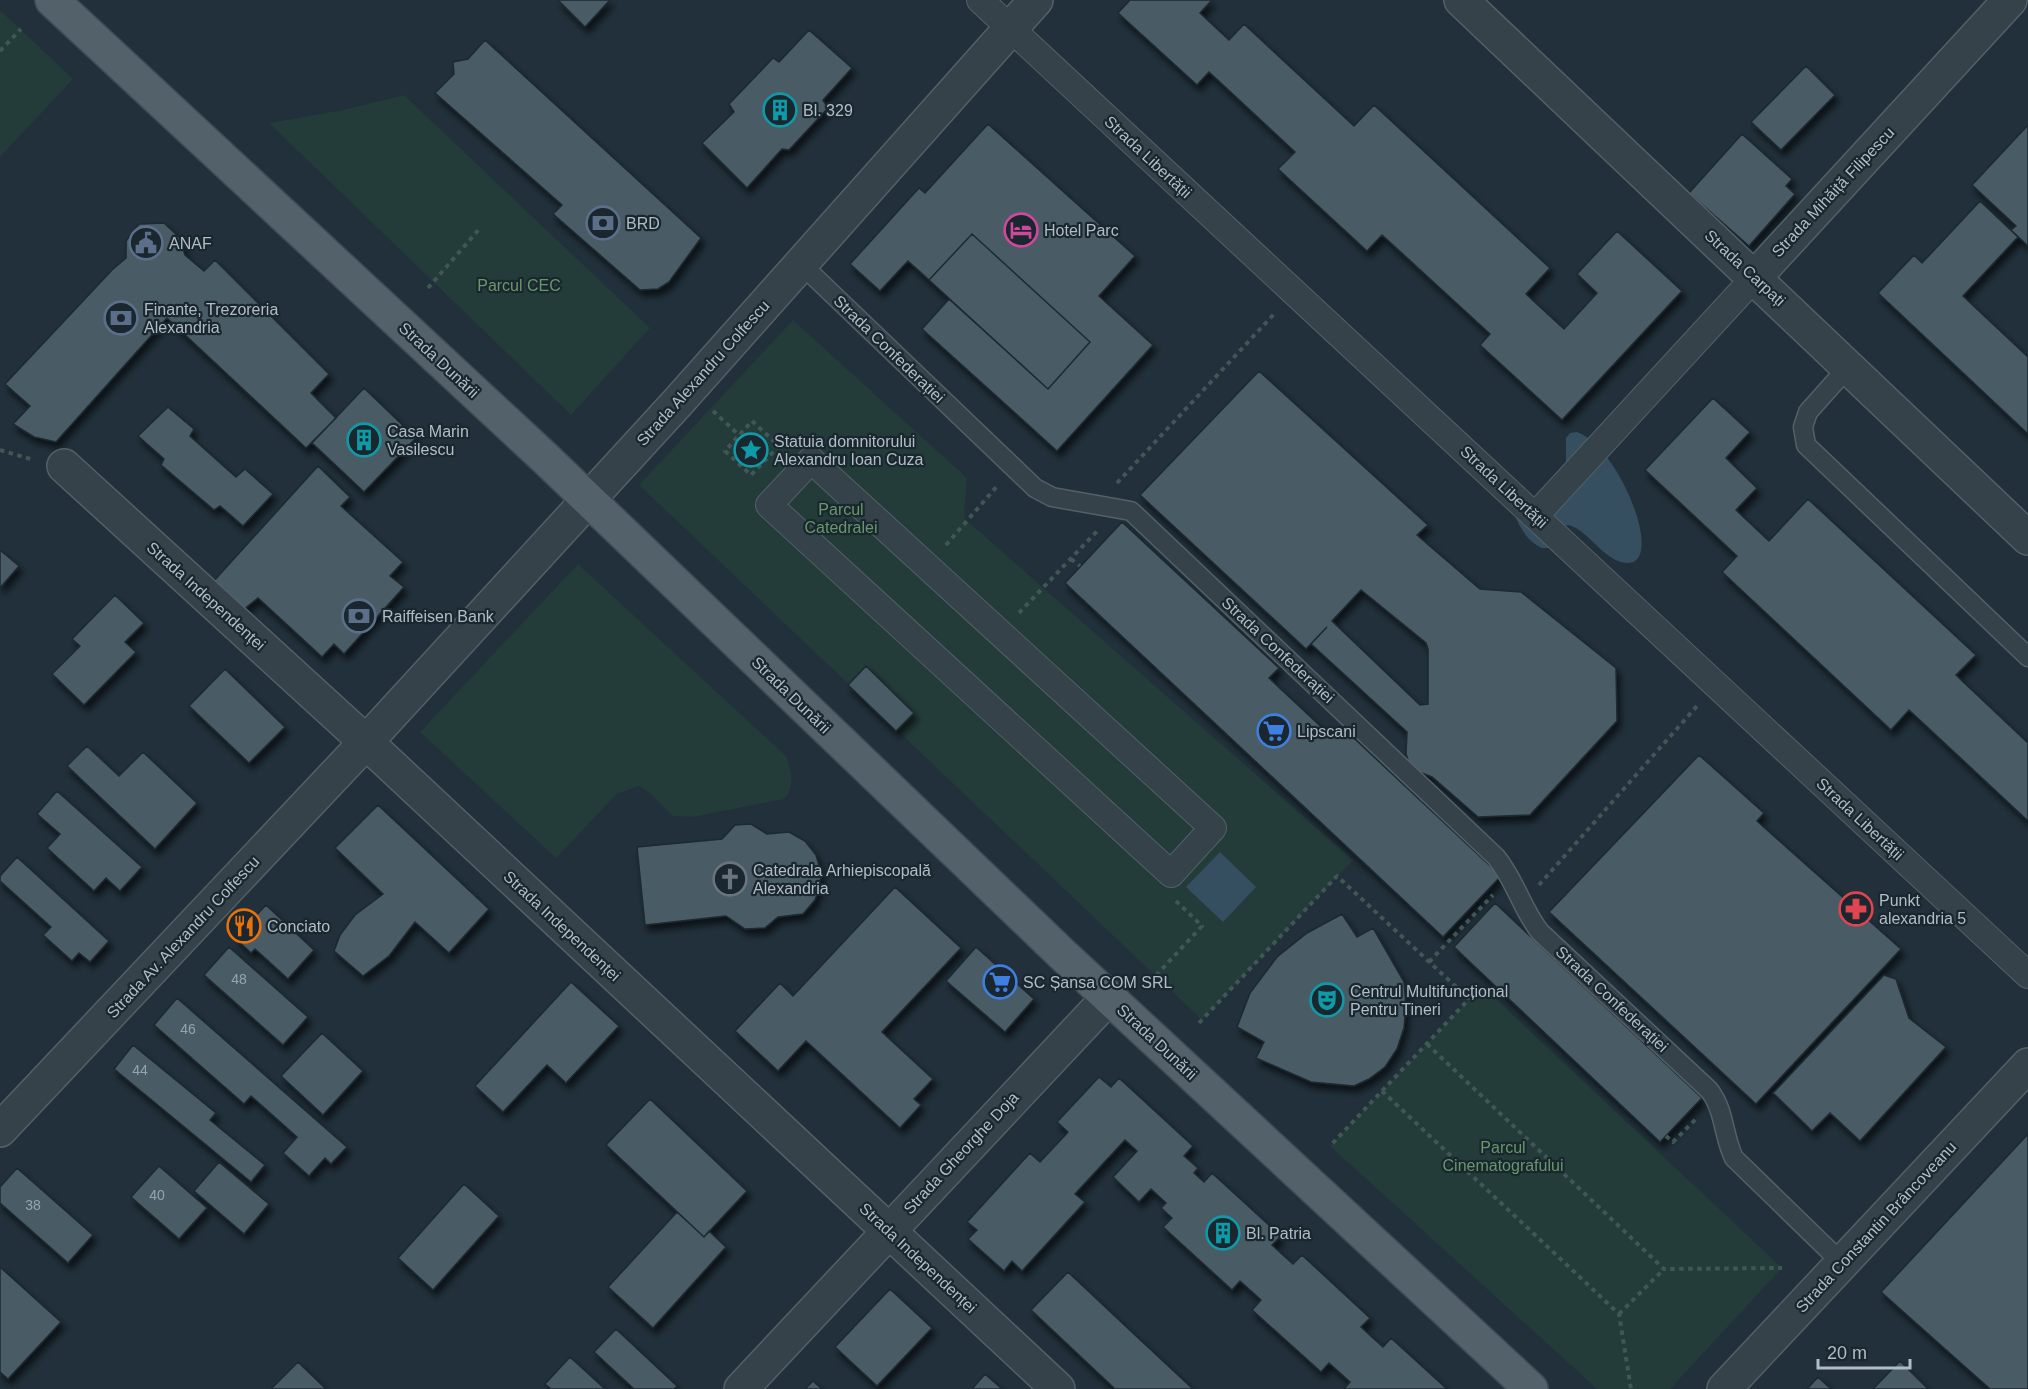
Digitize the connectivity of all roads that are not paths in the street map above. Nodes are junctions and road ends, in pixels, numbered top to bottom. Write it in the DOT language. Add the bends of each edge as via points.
graph roads {
  1 [pos="52,0"];
  2 [pos="980,0"];
  3 [pos="1036,0"];
  4 [pos="1461,0"];
  5 [pos="2010,0"];
  6 [pos="1010,28"];
  7 [pos="800,263"];
  8 [pos="1755,277"];
  9 [pos="1848,366"];
  10 [pos="64,466"];
  11 [pos="587,500"];
  12 [pos="1535,516"];
  13 [pos="2028,538"];
  14 [pos="2028,657"];
  15 [pos="366,742"];
  16 [pos="1171,874"];
  17 [pos="2028,975"];
  18 [pos="1109,997"];
  19 [pos="2028,1065"];
  20 [pos="0,1130"];
  21 [pos="888,1231"];
  22 [pos="1842,1263"];
  23 [pos="741,1389"];
  24 [pos="1058,1389"];
  25 [pos="1531,1389"];
  26 [pos="1724,1389"];
  1 -- 11 [label="main road, Strada Dunării"];
  2 -- 6 [label="street, Strada Libertății"];
  3 -- 6 [label="street, Strada Alexandru Colfescu"];
  4 -- 8 [label="street, Strada Carpați"];
  5 -- 8 [label="street, Strada Mihăiță Filipescu"];
  6 -- 7 [label="street, Strada Alexandru Colfescu"];
  6 -- 12 [label="street, Strada Libertății"];
  7 -- 11 [label="street, Strada Alexandru Colfescu"];
  7 -- 22 [label="lane, Strada Confederației" via="1035,488 1052,497 1125,509 1496,857 1540,932 1709,1090 1722,1112 1734,1158"];
  8 -- 9 [label="street, Strada Carpați"];
  8 -- 12 [label="street, Strada Mihăiță Filipescu"];
  9 -- 13 [label="street, Strada Carpați"];
  9 -- 14 [label="lane" via="1808,412 1803,427 1806,445"];
  10 -- 15 [label="street, Strada Independenței"];
  11 -- 15 [label="street, Strada Alexandru Colfescu"];
  11 -- 18 [label="main road, Strada Dunării"];
  12 -- 17 [label="street, Strada Libertății"];
  15 -- 20 [label="street, Strada Av. Alexandru Colfescu"];
  15 -- 21 [label="street, Strada Independenței"];
  16 -- 16 [label="street" via="1213,828 811,460 769,505"];
  18 -- 21 [label="street, Strada Gheorghe Doja"];
  18 -- 25 [label="main road, Strada Dunării"];
  19 -- 22 [label="street, Strada Constantin Brâncoveanu"];
  21 -- 23 [label="street, Strada Gheorghe Doja"];
  21 -- 24 [label="street, Strada Independenței"];
  22 -- 26 [label="street, Strada Constantin Brâncoveanu"];
}
